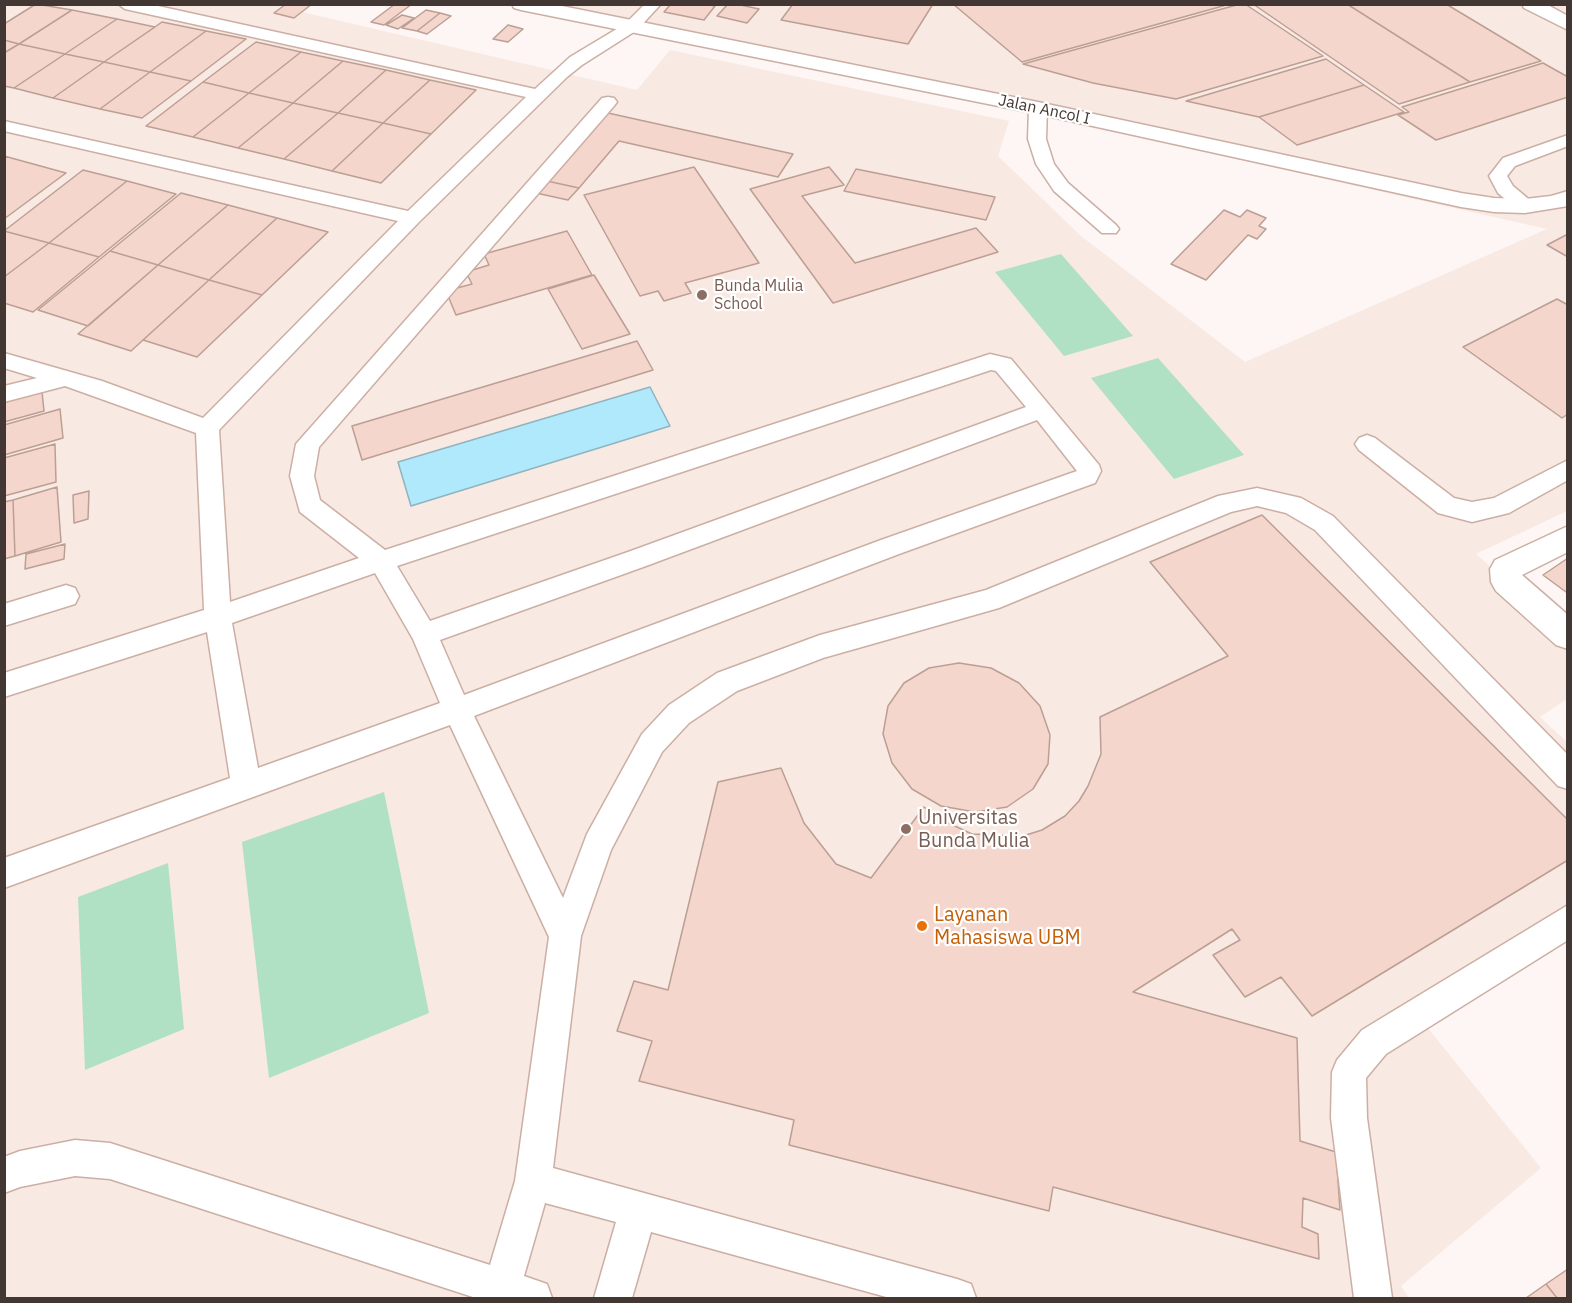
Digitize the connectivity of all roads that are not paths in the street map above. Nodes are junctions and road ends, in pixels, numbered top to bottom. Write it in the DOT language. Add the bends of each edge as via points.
graph roads {
  1 [pos="125,4"];
  2 [pos="521,4"];
  3 [pos="1531,4"];
  4 [pos="642,12"];
  5 [pos="1568,24"];
  6 [pos="540,95"];
  7 [pos="608,102"];
  8 [pos="1038,108"];
  9 [pos="4,126"];
  10 [pos="1568,140"];
  11 [pos="1568,198"];
  12 [pos="1525,206"];
  13 [pos="412,218"];
  14 [pos="1109,229"];
  15 [pos="4,360"];
  16 [pos="62,379"];
  17 [pos="4,394"];
  18 [pos="1041,410"];
  19 [pos="207,428"];
  20 [pos="1367,444"];
  21 [pos="1568,469"];
  22 [pos="1568,538"];
  23 [pos="381,561"];
  24 [pos="66,596"];
  25 [pos="4,615"];
  26 [pos="218,617"];
  27 [pos="424,634"];
  28 [pos="1568,635"];
  29 [pos="4,685"];
  30 [pos="458,710"];
  31 [pos="1568,776"];
  32 [pos="246,785"];
  33 [pos="4,873"];
  34 [pos="1568,921"];
  35 [pos="565,936"];
  36 [pos="4,1175"];
  37 [pos="533,1181"];
  38 [pos="638,1212"];
  39 [pos="512,1295"];
  40 [pos="613,1299"];
  41 [pos="957,1299"];
  42 [pos="1373,1299"];
  1 -- 6 [label="lane"];
  2 -- 4 [label="street, Jalan Ancol I"];
  3 -- 5 [label="street"];
  4 -- 6 [label="lane" via="576,61"];
  4 -- 8 [label="street, Jalan Ancol I"];
  6 -- 13 [label="lane"];
  7 -- 23 [label="lane" via="308,444 302,476 309,505"];
  8 -- 12 [label="street, Jalan Ancol I" via="1461,200"];
  8 -- 14 [label="lane" via="1037,140 1044,164 1060,187"];
  9 -- 13 [label="lane"];
  10 -- 12 [label="lane" via="1509,162 1498,176 1505,189"];
  11 -- 12 [label="street, Jalan Ancol I"];
  13 -- 19 [label="lane"];
  15 -- 16 [label="lane"];
  16 -- 17 [label="lane"];
  16 -- 19 [label="lane"];
  18 -- 23 [label="lane" via="1003,363 990,362"];
  18 -- 27 [label="lane"];
  18 -- 30 [label="lane" via="1087,465 1087,477"];
  19 -- 26 [label="lane"];
  20 -- 21 [label="lane" via="1447,506 1472,512 1500,506"];
  22 -- 28 [label="street" via="1506,569 1507,582"];
  23 -- 26 [label="lane"];
  23 -- 27 [label="lane"];
  24 -- 25 [label="lane"];
  26 -- 29 [label="lane"];
  26 -- 32 [label="lane"];
  27 -- 30 [label="lane"];
  30 -- 32 [label="lane"];
  30 -- 35 [label="lane"];
  31 -- 35 [label="lane" via="1324,523 1292,505 1257,497 1227,503 990,600 820,647 727,682 680,714 652,743 598,844"];
  32 -- 33 [label="lane"];
  34 -- 42 [label="lane" via="1374,1042 1349,1072 1349,1119"];
  35 -- 37 [label="lane"];
  36 -- 39 [label="lane" via="75,1158 110,1161"];
  37 -- 38 [label="lane"];
  37 -- 39 [label="lane"];
  38 -- 40 [label="lane"];
  38 -- 41 [label="lane"];
}
